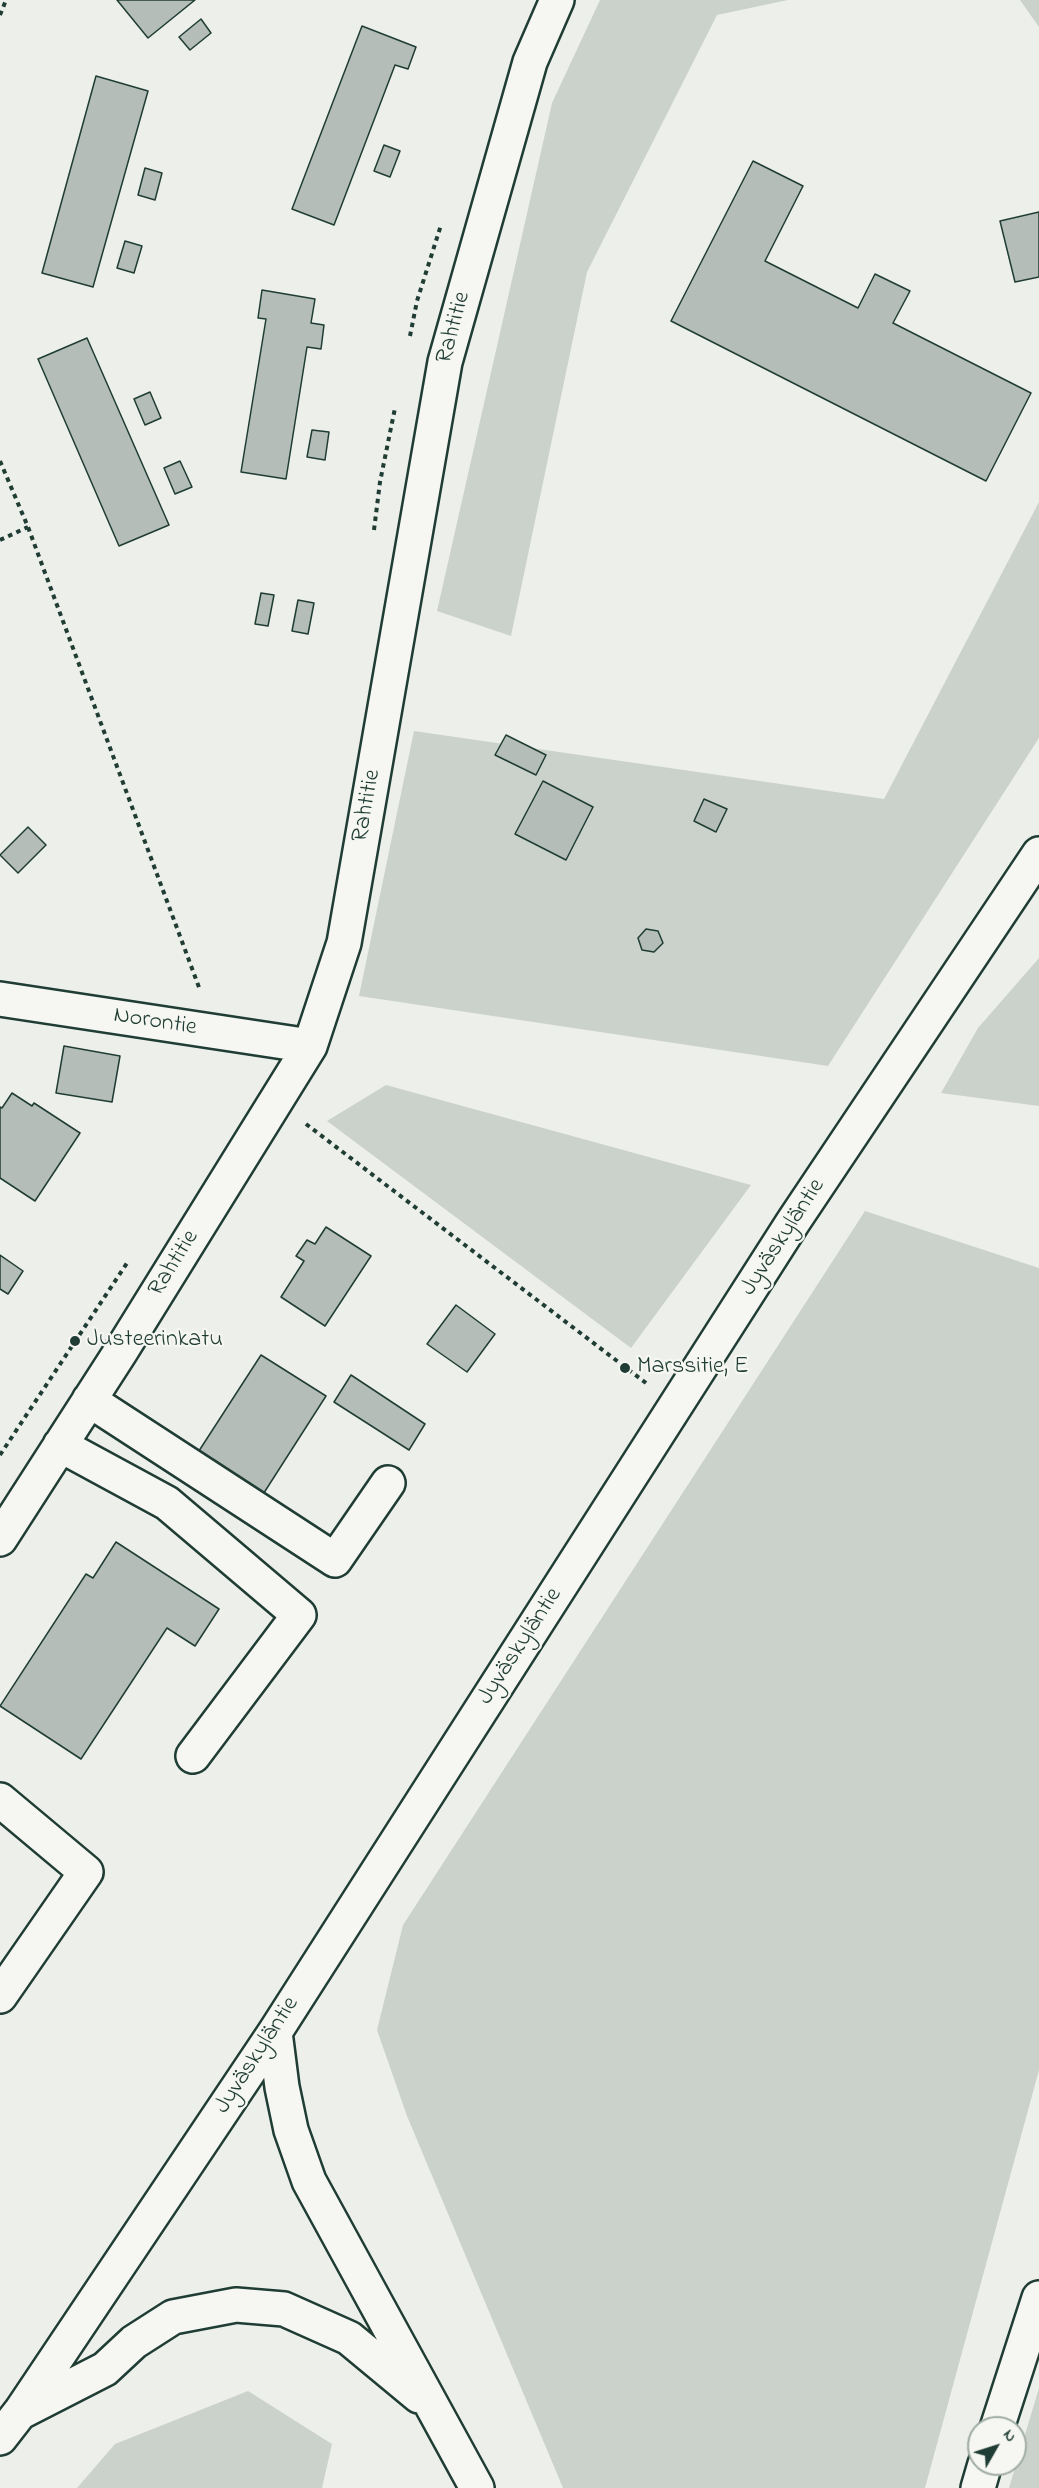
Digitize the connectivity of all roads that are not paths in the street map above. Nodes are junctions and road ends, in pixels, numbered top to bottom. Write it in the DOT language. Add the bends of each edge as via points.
graph roads {
  1 [pos="557,0"];
  2 [pos="1039,854"];
  3 [pos="0,999"];
  4 [pos="310,1046"];
  5 [pos="89,1400"];
  6 [pos="60,1445"];
  7 [pos="388,1483"];
  8 [pos="0,1539"];
  9 [pos="193,1756"];
  10 [pos="0,1800"];
  11 [pos="0,1996"];
  12 [pos="275,2032"];
  13 [pos="1039,2298"];
  14 [pos="434,2409"];
  15 [pos="21,2411"];
  16 [pos="1001,2416"];
  17 [pos="0,2439"];
  18 [pos="477,2488"];
  1 -- 4 [label="main road, Rahtitie" via="530,62 445,362 344,943"];
  2 -- 12 [label="main road, Jyväskyläntie" via="794,1222"];
  3 -- 4 [label="main road, Norontie"];
  4 -- 5 [label="main road, Rahtitie"];
  5 -- 6 [label="main road, Rahtitie"];
  5 -- 7 [label="main road" via="335,1560"];
  6 -- 8 [label="main road, Rahtitie"];
  6 -- 9 [label="main road" via="167,1503 299,1615"];
  10 -- 11 [label="main road" via="86,1872"];
  12 -- 14 [label="main road" via="291,2130 309,2181"];
  12 -- 15 [label="main road, Jyväskyläntie"];
  13 -- 16 [label="main road"];
  14 -- 15 [label="main road" via="349,2338 284,2309 236,2305 172,2317 134,2342 105,2369"];
  14 -- 18 [label="main road"];
  15 -- 17 [label="main road, Jyväskyläntie"];
}
